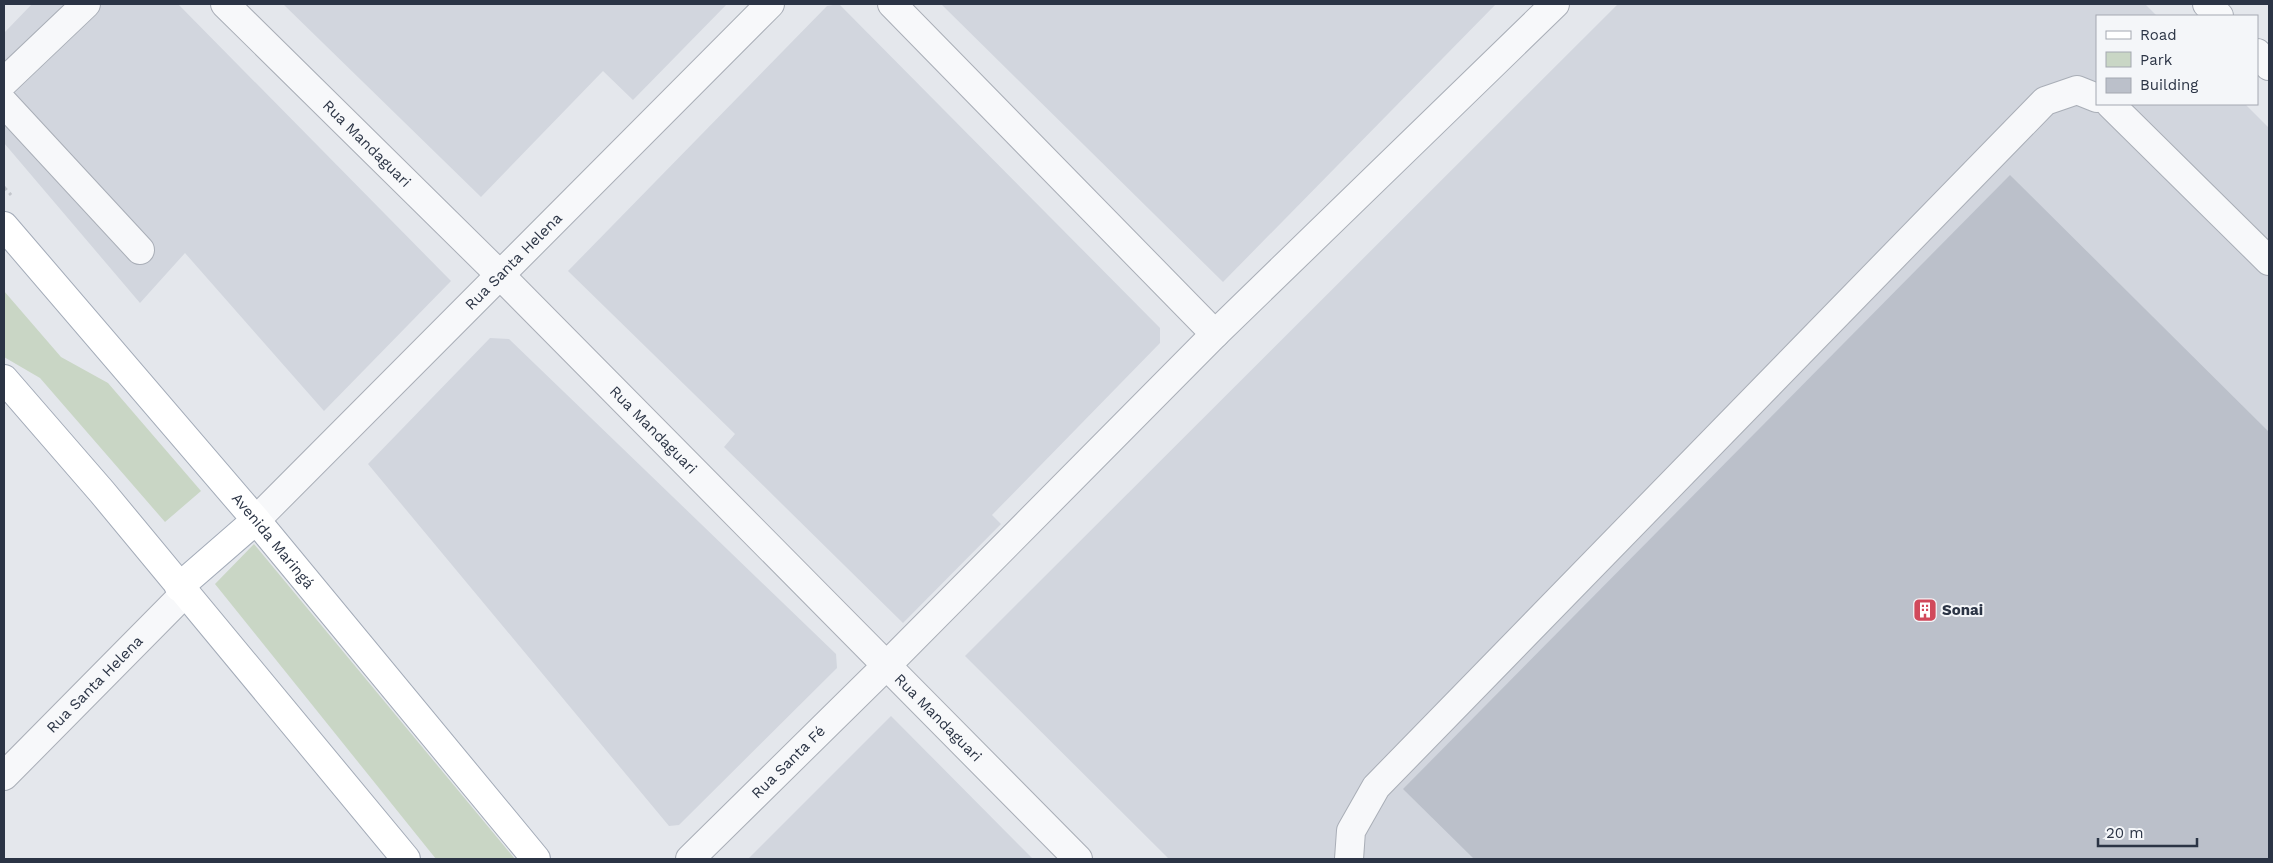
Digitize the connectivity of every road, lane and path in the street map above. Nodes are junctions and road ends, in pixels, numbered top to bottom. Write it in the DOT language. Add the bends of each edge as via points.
graph roads {
  1 [pos="86,4"];
  2 [pos="224,4"];
  3 [pos="770,4"];
  4 [pos="892,4"];
  5 [pos="1555,4"];
  6 [pos="2207,4"];
  7 [pos="2218,15"];
  8 [pos="2258,54"];
  9 [pos="2269,66"];
  10 [pos="4,82"];
  11 [pos="2096,98"];
  12 [pos="4,104"];
  13 [pos="2111,105"];
  14 [pos="4,226"];
  15 [pos="140,250"];
  16 [pos="2269,261"];
  17 [pos="500,275"];
  18 [pos="1215,334"];
  19 [pos="4,379"];
  20 [pos="256,520"];
  21 [pos="182,590"];
  22 [pos="886,666"];
  23 [pos="4,776"];
  24 [pos="406,859"];
  25 [pos="536,859"];
  26 [pos="690,859"];
  27 [pos="1078,859"];
  28 [pos="1349,859"];
  1 -- 10 [label="street"];
  2 -- 17 [label="street, Rua Mandaguari"];
  3 -- 17 [label="street, Rua Santa Helena"];
  4 -- 18 [label="street"];
  5 -- 18 [label="street, Rua Santa Fé"];
  6 -- 7 [label="street"];
  8 -- 9 [label="street"];
  11 -- 28 [label="street" via="2077,90 2045,101 2031,115 1376,787 1351,831"];
  12 -- 15 [label="street"];
  13 -- 16 [label="street"];
  14 -- 20 [label="main road, Avenida Maringá"];
  17 -- 20 [label="street, Rua Santa Helena"];
  17 -- 22 [label="street, Rua Mandaguari"];
  18 -- 22 [label="street, Rua Santa Fé"];
  19 -- 21 [label="main road"];
  20 -- 21 [label="main road"];
  20 -- 25 [label="main road, Avenida Maringá"];
  21 -- 23 [label="street, Rua Santa Helena"];
  21 -- 24 [label="main road"];
  22 -- 26 [label="street, Rua Santa Fé"];
  22 -- 27 [label="street, Rua Mandaguari"];
}
